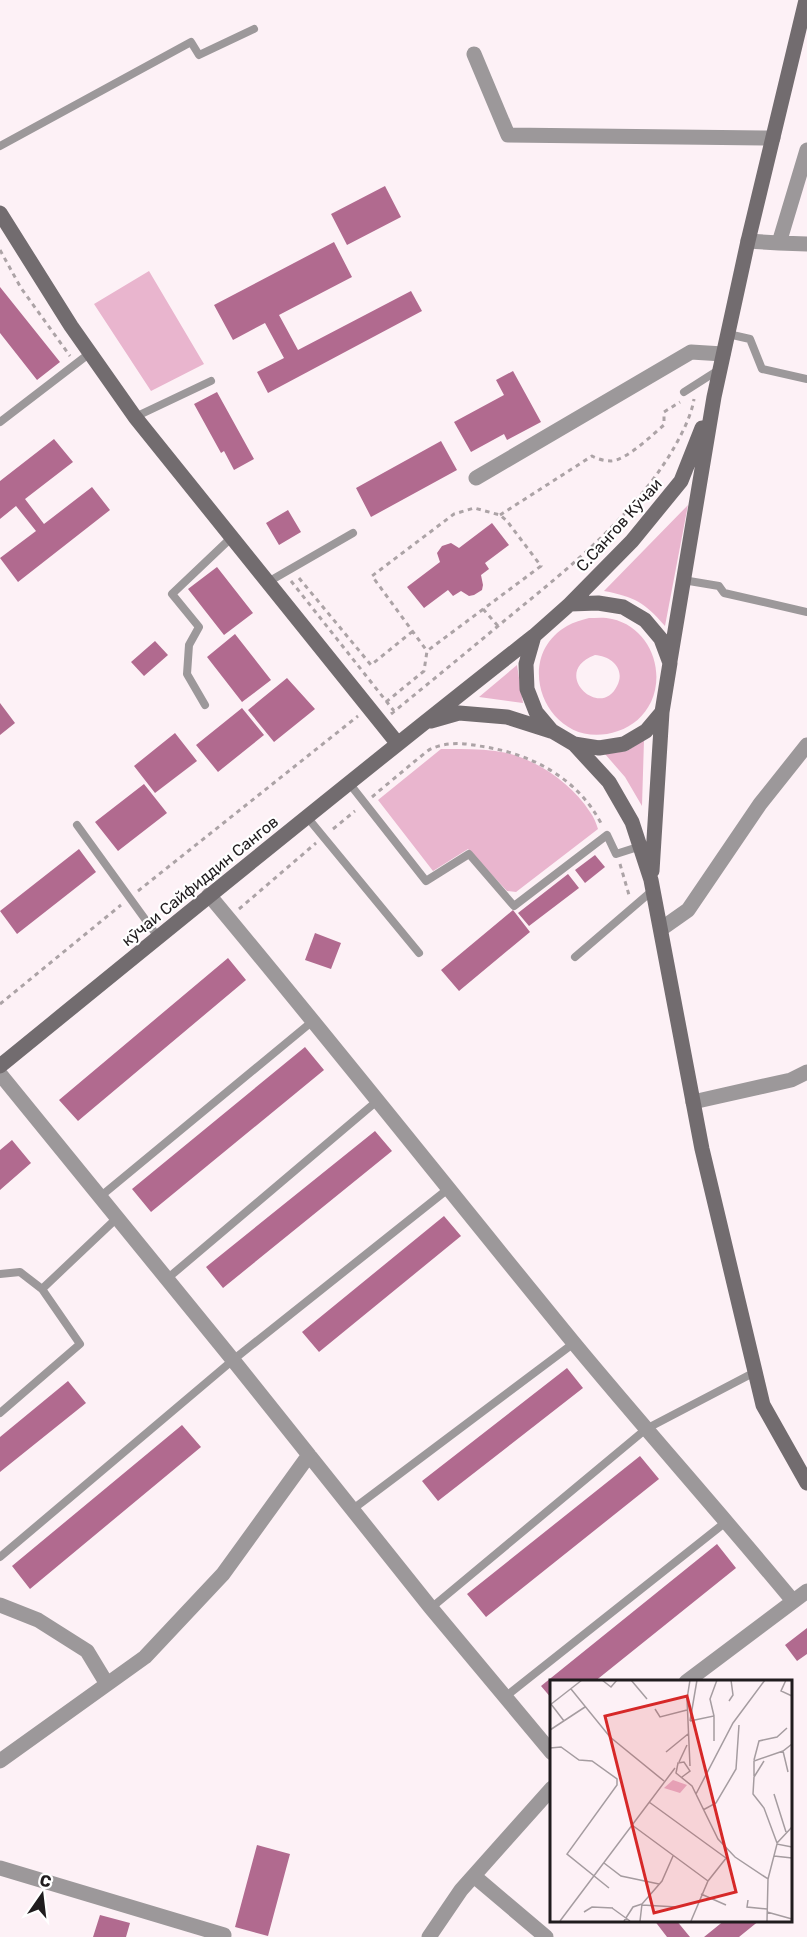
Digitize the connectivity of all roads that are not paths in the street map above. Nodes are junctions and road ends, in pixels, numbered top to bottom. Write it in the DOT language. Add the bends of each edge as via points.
graph roads {
  1 [pos="806,0"];
  2 [pos="255,29"];
  3 [pos="474,54"];
  4 [pos="773,138"];
  5 [pos="0,146"];
  6 [pos="807,150"];
  7 [pos="0,213"];
  8 [pos="748,241"];
  9 [pos="779,243"];
  10 [pos="807,244"];
  11 [pos="728,334"];
  12 [pos="90,353"];
  13 [pos="722,362"];
  14 [pos="807,379"];
  15 [pos="210,381"];
  16 [pos="684,392"];
  17 [pos="714,397"];
  18 [pos="135,417"];
  19 [pos="0,422"];
  20 [pos="476,478"];
  21 [pos="353,533"];
  22 [pos="232,537"];
  23 [pos="684,580"];
  24 [pos="268,582"];
  25 [pos="570,604"];
  26 [pos="807,612"];
  27 [pos="534,636"];
  28 [pos="670,663"];
  29 [pos="205,705"];
  30 [pos="662,712"];
  31 [pos="422,724"];
  32 [pos="552,731"];
  33 [pos="398,744"];
  34 [pos="574,744"];
  35 [pos="807,745"];
  36 [pos="349,783"];
  37 [pos="307,817"];
  38 [pos="77,825"];
  39 [pos="641,846"];
  40 [pos="652,885"];
  41 [pos="209,895"];
  42 [pos="661,929"];
  43 [pos="158,937"];
  44 [pos="418,953"];
  45 [pos="575,957"];
  46 [pos="314,1020"];
  47 [pos="0,1066"];
  48 [pos="807,1071"];
  49 [pos="0,1074"];
  50 [pos="377,1101"];
  51 [pos="693,1102"];
  52 [pos="448,1189"];
  53 [pos="101,1196"];
  54 [pos="118,1217"];
  55 [pos="0,1274"];
  56 [pos="168,1278"];
  57 [pos="42,1289"];
  58 [pos="574,1343"];
  59 [pos="233,1360"];
  60 [pos="755,1372"];
  61 [pos="0,1413"];
  62 [pos="646,1429"];
  63 [pos="309,1455"];
  64 [pos="807,1483"];
  65 [pos="353,1509"];
  66 [pos="727,1521"];
  67 [pos="0,1557"];
  68 [pos="807,1591"];
  69 [pos="793,1601"];
  70 [pos="0,1605"];
  71 [pos="431,1608"];
  72 [pos="689,1680"];
  73 [pos="107,1684"];
  74 [pos="506,1697"];
  75 [pos="550,1751"];
  76 [pos="0,1761"];
  77 [pos="550,1790"];
  78 [pos="0,1868"];
  79 [pos="474,1876"];
  80 [pos="224,1935"];
  81 [pos="429,1937"];
  82 [pos="546,1937"];
  1 -- 4 [label="street"];
  2 -- 5 [label="lane" via="199,55 191,42"];
  3 -- 4 [label="street" via="508,135"];
  4 -- 8 [label="street"];
  6 -- 9 [label="street"];
  7 -- 12 [label="street"];
  8 -- 9 [label="street"];
  8 -- 11 [label="street"];
  9 -- 10 [label="street"];
  11 -- 13 [label="street"];
  11 -- 14 [label="lane" via="750,339 762,369"];
  12 -- 18 [label="street"];
  12 -- 19 [label="lane"];
  13 -- 16 [label="lane"];
  13 -- 17 [label="street"];
  13 -- 20 [label="street" via="691,352"];
  15 -- 18 [label="lane"];
  17 -- 23 [label="street"];
  17 -- 25 [label="street, С.Сангов Кӯчаи" via="681,482 632,541"];
  18 -- 22 [label="street"];
  21 -- 24 [label="lane"];
  22 -- 24 [label="street"];
  22 -- 29 [label="lane" via="172,594 199,627 189,645 187,674"];
  23 -- 26 [label="lane" via="719,586 724,593"];
  23 -- 28 [label="street"];
  24 -- 33 [label="street"];
  25 -- 27 [label="street"];
  25 -- 28 [label="street" via="623,607 645,620 661,639"];
  27 -- 31 [label="street"];
  27 -- 32 [label="street" via="526,664 527,689 536,712"];
  28 -- 30 [label="street"];
  30 -- 34 [label="street" via="646,731 624,744 599,748"];
  30 -- 40 [label="street"];
  31 -- 32 [label="street" via="459,713 507,717"];
  31 -- 33 [label="street, кӯчаи Сайфиддин Сангов"];
  32 -- 34 [label="street"];
  33 -- 36 [label="street, кӯчаи Сайфиддин Сангов"];
  34 -- 39 [label="street" via="609,782"];
  35 -- 42 [label="street" via="760,804 688,910"];
  36 -- 37 [label="street, кӯчаи Сайфиддин Сангов"];
  36 -- 39 [label="lane" via="426,881 469,854 514,906 607,835 616,854"];
  37 -- 41 [label="street, кӯчаи Сайфиддин Сангов"];
  37 -- 44 [label="lane"];
  38 -- 43 [label="lane"];
  39 -- 40 [label="street"];
  40 -- 42 [label="street"];
  40 -- 45 [label="lane" via="633,908"];
  41 -- 43 [label="street, кӯчаи Сайфиддин Сангов"];
  41 -- 46 [label="street"];
  42 -- 51 [label="street"];
  43 -- 47 [label="street, кӯчаи Сайфиддин Сангов"];
  46 -- 50 [label="street"];
  46 -- 53 [label="lane"];
  48 -- 51 [label="street" via="791,1080"];
  49 -- 53 [label="street"];
  50 -- 52 [label="street"];
  50 -- 56 [label="lane"];
  51 -- 60 [label="street"];
  52 -- 58 [label="street"];
  52 -- 59 [label="lane"];
  53 -- 54 [label="street"];
  54 -- 56 [label="street"];
  54 -- 57 [label="lane"];
  55 -- 57 [label="lane" via="20,1272"];
  56 -- 59 [label="street"];
  57 -- 61 [label="lane" via="80,1344"];
  58 -- 62 [label="street"];
  58 -- 65 [label="lane"];
  59 -- 63 [label="street"];
  59 -- 67 [label="lane"];
  60 -- 62 [label="lane"];
  60 -- 64 [label="street" via="763,1405"];
  62 -- 66 [label="street"];
  62 -- 71 [label="lane"];
  63 -- 65 [label="street"];
  63 -- 73 [label="street" via="223,1574 145,1657"];
  65 -- 71 [label="street"];
  66 -- 69 [label="street"];
  66 -- 74 [label="lane"];
  68 -- 69 [label="street"];
  69 -- 72 [label="street"];
  70 -- 73 [label="street" via="38,1620 87,1651"];
  71 -- 74 [label="street"];
  73 -- 76 [label="street"];
  74 -- 75 [label="street"];
  77 -- 79 [label="street"];
  78 -- 80 [label="street"];
  79 -- 81 [label="street"];
  79 -- 82 [label="street"];
}
